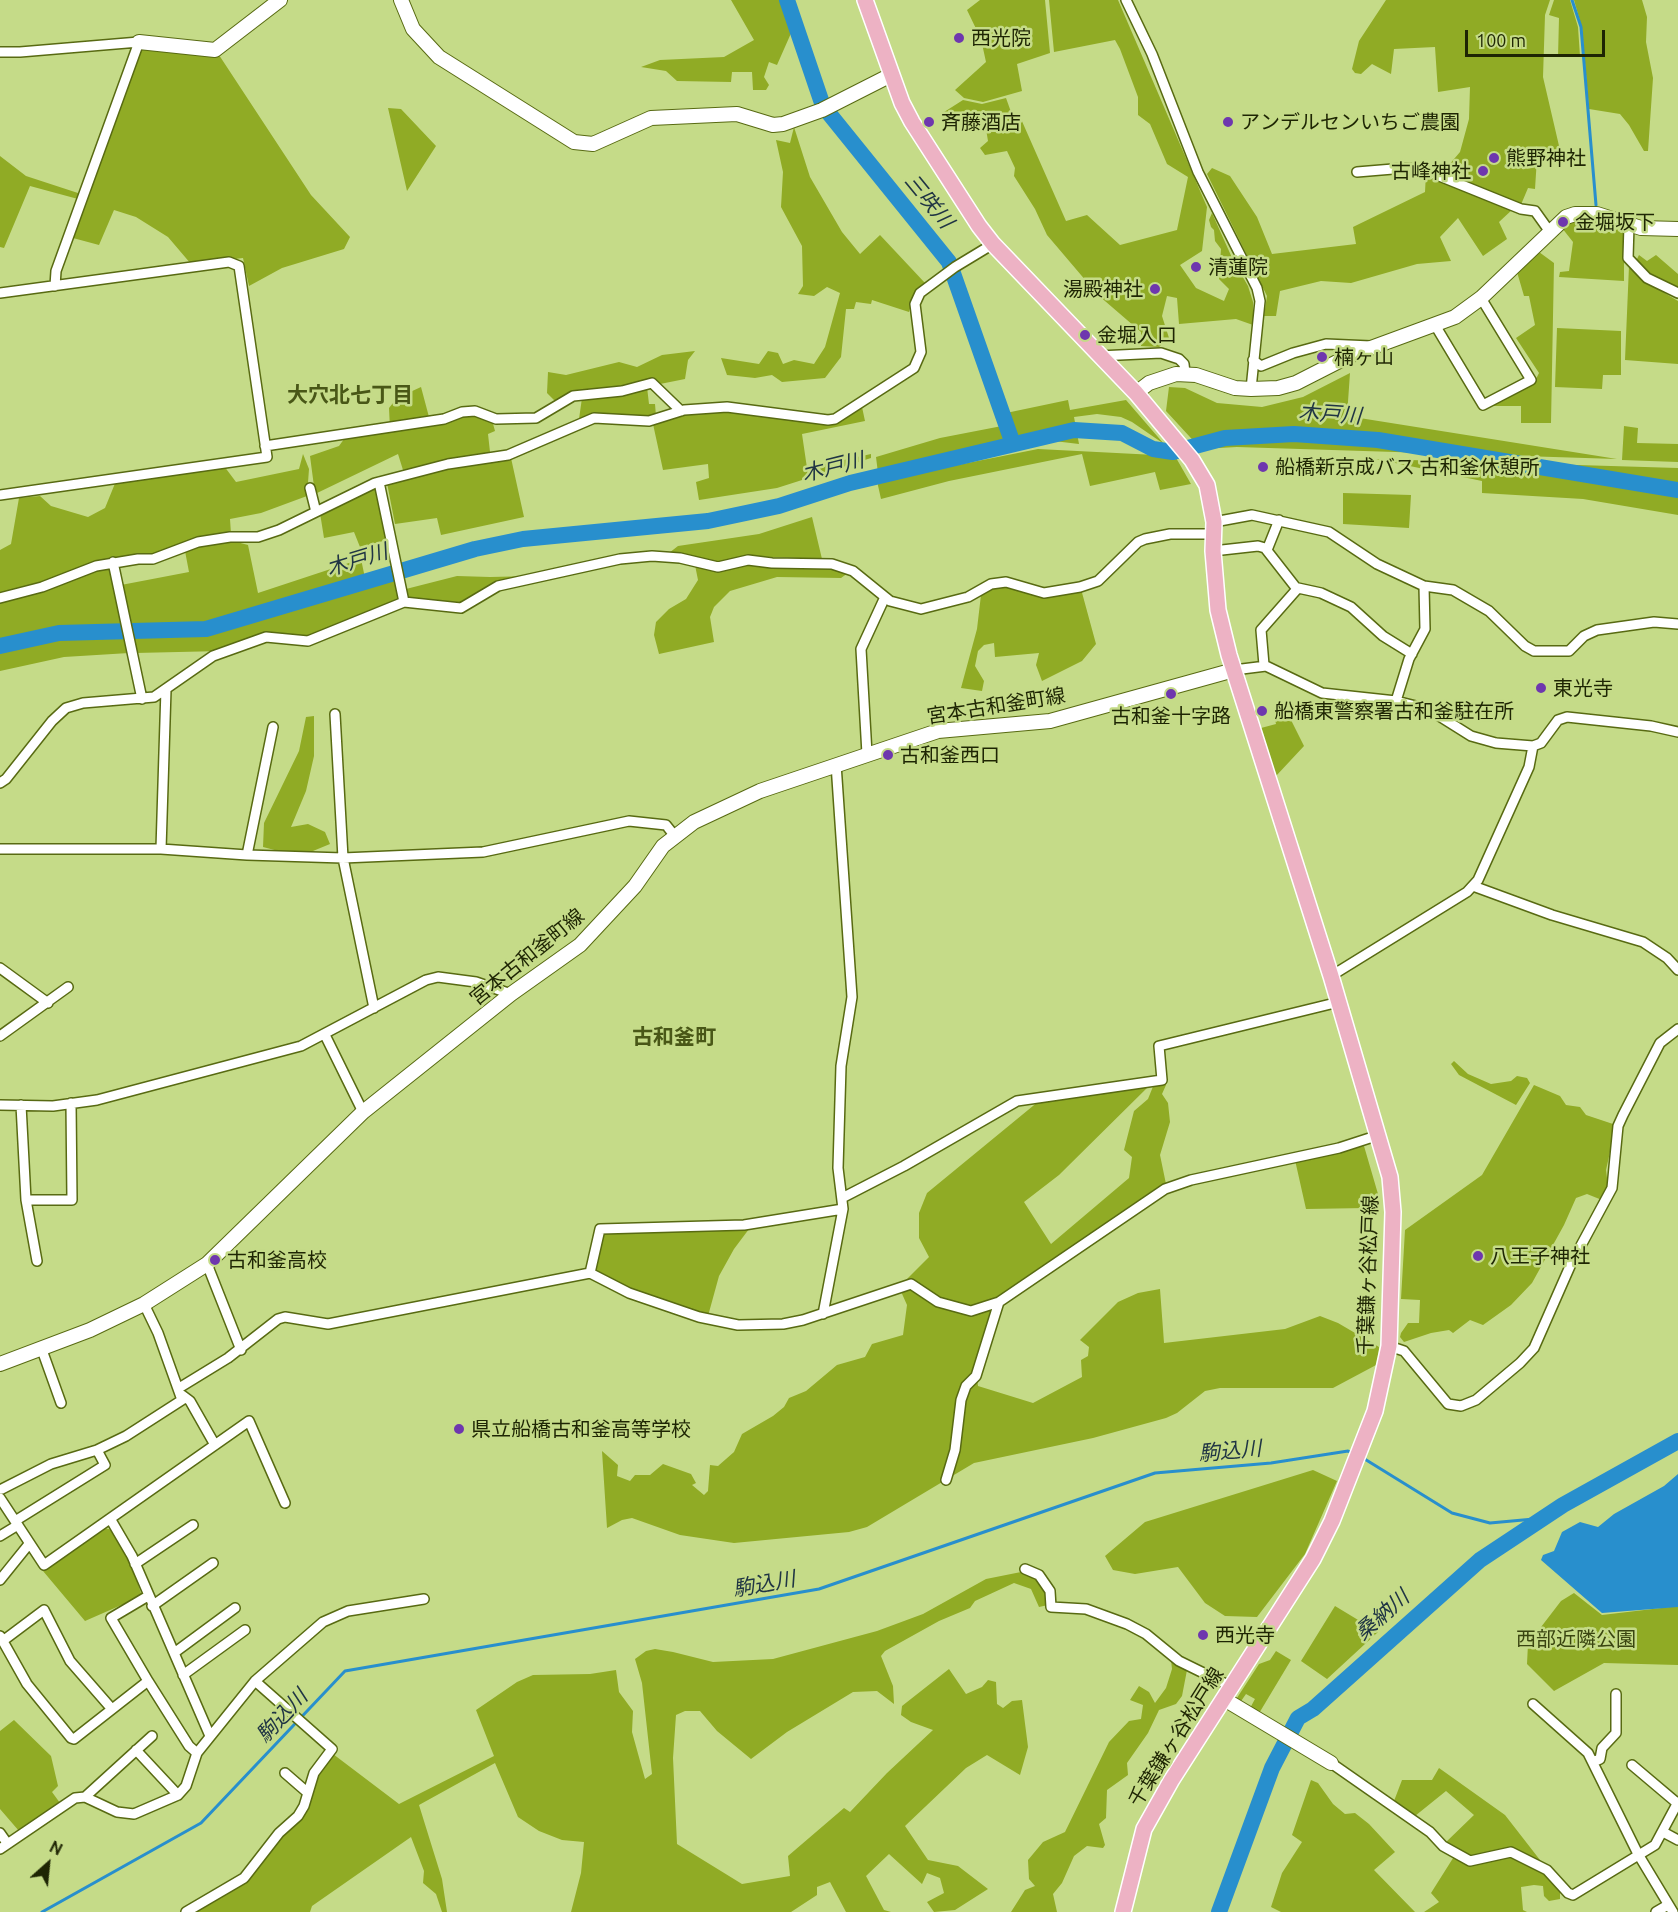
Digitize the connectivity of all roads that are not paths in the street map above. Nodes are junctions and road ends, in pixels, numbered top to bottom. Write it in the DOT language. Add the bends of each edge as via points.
graph roads {
  1 [pos="280,0"];
  2 [pos="401,0"];
  3 [pos="865,0"];
  4 [pos="1126,0"];
  5 [pos="140,42"];
  6 [pos="0,52"];
  7 [pos="891,75"];
  8 [pos="1357,172"];
  9 [pos="1629,225"];
  10 [pos="1678,229"];
  11 [pos="1550,232"];
  12 [pos="993,244"];
  13 [pos="55,286"];
  14 [pos="0,293"];
  15 [pos="1678,293"];
  16 [pos="1481,298"];
  17 [pos="1436,325"];
  18 [pos="1373,346"];
  19 [pos="1100,356"];
  20 [pos="1253,360"];
  21 [pos="1185,373"];
  22 [pos="1251,389"];
  23 [pos="1136,393"];
  24 [pos="681,411"];
  25 [pos="305,440"];
  26 [pos="265,446"];
  27 [pos="305,451"];
  28 [pos="379,482"];
  29 [pos="310,488"];
  30 [pos="0,495"];
  31 [pos="316,512"];
  32 [pos="1279,520"];
  33 [pos="1214,528"];
  34 [pos="1267,550"];
  35 [pos="1213,551"];
  36 [pos="113,562"];
  37 [pos="1424,586"];
  38 [pos="1297,589"];
  39 [pos="885,597"];
  40 [pos="0,598"];
  41 [pos="404,602"];
  42 [pos="1678,624"];
  43 [pos="1412,654"];
  44 [pos="1264,665"];
  45 [pos="1234,670"];
  46 [pos="166,689"];
  47 [pos="142,699"];
  48 [pos="1396,701"];
  49 [pos="335,714"];
  50 [pos="273,727"];
  51 [pos="1678,732"];
  52 [pos="1533,746"];
  53 [pos="867,754"];
  54 [pos="836,764"];
  55 [pos="0,783"];
  56 [pos="674,835"];
  57 [pos="0,849"];
  58 [pos="161,849"];
  59 [pos="247,855"];
  60 [pos="343,858"];
  61 [pos="1473,886"];
  62 [pos="1,969"];
  63 [pos="1678,969"];
  64 [pos="1330,976"];
  65 [pos="68,987"];
  66 [pos="512,993"];
  67 [pos="1339,1002"];
  68 [pos="48,1003"];
  69 [pos="374,1008"];
  70 [pos="1678,1029"];
  71 [pos="325,1035"];
  72 [pos="0,1036"];
  73 [pos="71,1103"];
  74 [pos="0,1105"];
  75 [pos="21,1105"];
  76 [pos="363,1112"];
  77 [pos="1379,1135"];
  78 [pos="26,1200"];
  79 [pos="842,1204"];
  80 [pos="37,1261"];
  81 [pos="207,1263"];
  82 [pos="590,1274"];
  83 [pos="999,1302"];
  84 [pos="144,1305"];
  85 [pos="823,1314"];
  86 [pos="1389,1347"];
  87 [pos="42,1350"];
  88 [pos="241,1350"];
  89 [pos="0,1364"];
  90 [pos="180,1392"];
  91 [pos="61,1403"];
  92 [pos="215,1446"];
  93 [pos="97,1450"];
  94 [pos="946,1480"];
  95 [pos="1,1491"];
  96 [pos="285,1503"];
  97 [pos="111,1520"];
  98 [pos="16,1523"];
  99 [pos="193,1525"];
  100 [pos="0,1536"];
  101 [pos="29,1544"];
  102 [pos="213,1563"];
  103 [pos="135,1564"];
  104 [pos="1025,1569"];
  105 [pos="0,1580"];
  106 [pos="148,1596"];
  107 [pos="424,1599"];
  108 [pos="152,1606"];
  109 [pos="235,1608"];
  110 [pos="245,1630"];
  111 [pos="2,1638"];
  112 [pos="174,1653"];
  113 [pos="183,1675"];
  114 [pos="148,1681"];
  115 [pos="255,1681"];
  116 [pos="1228,1693"];
  117 [pos="1616,1694"];
  118 [pos="1533,1704"];
  119 [pos="111,1708"];
  120 [pos="152,1736"];
  121 [pos="210,1736"];
  122 [pos="136,1750"];
  123 [pos="197,1753"];
  124 [pos="1331,1762"];
  125 [pos="1593,1762"];
  126 [pos="1632,1765"];
  127 [pos="285,1773"];
  128 [pos="308,1793"];
  129 [pos="178,1795"];
  130 [pos="85,1797"];
  131 [pos="1678,1803"];
  132 [pos="1663,1832"];
  133 [pos="0,1833"];
  134 [pos="1678,1840"];
  135 [pos="4,1846"];
  136 [pos="1638,1854"];
  137 [pos="1670,1908"];
  138 [pos="186,1912"];
  139 [pos="1123,1912"];
  140 [pos="1656,1912"];
  1 -- 5 [label="street" via="215,50"];
  2 -- 7 [label="street" via="413,29 449,66 574,142 593,144 651,118 737,114 783,124 822,110"];
  3 -- 7 [label="main road"];
  4 -- 20 [label="street" via="1152,54 1198,172 1257,288 1260,301"];
  5 -- 6 [label="street"];
  5 -- 13 [label="street" via="56,272"];
  7 -- 12 [label="main road" via="912,122"];
  8 -- 11 [label="street" via="1405,168 1434,173 1535,211"];
  9 -- 10 [label="street" via="1652,230"];
  9 -- 11 [label="street" via="1584,212 1566,217"];
  9 -- 15 [label="street" via="1628,262 1647,278"];
  11 -- 16 [label="street"];
  12 -- 19 [label="main road"];
  12 -- 24 [label="street" via="929,284 915,304 921,352 917,364 835,419 727,407"];
  13 -- 14 [label="street"];
  13 -- 26 [label="street" via="229,262 239,266"];
  16 -- 17 [label="street"];
  16 -- 17 [label="street" via="1531,380 1483,405"];
  17 -- 18 [label="street"];
  18 -- 20 [label="street" via="1326,344 1261,366"];
  18 -- 22 [label="street" via="1296,383"];
  19 -- 21 [label="street" via="1161,353 1179,358"];
  19 -- 23 [label="main road"];
  20 -- 22 [label="street"];
  21 -- 22 [label="street"];
  21 -- 23 [label="street" via="1159,378"];
  23 -- 33 [label="main road, 千葉鎌ヶ谷松戸線" via="1181,445 1207,485"];
  24 -- 25 [label="street" via="652,382 622,391 573,396 536,418 496,419 475,411 462,412 444,419"];
  24 -- 28 [label="street" via="649,421 594,418 508,455 448,464"];
  25 -- 26 [label="street"];
  25 -- 27 [label="street"];
  26 -- 30 [label="street" via="267,458"];
  28 -- 31 [label="street"];
  28 -- 41 [label="street"];
  29 -- 31 [label="street"];
  31 -- 36 [label="street" via="258,537 198,542 153,559"];
  32 -- 33 [label="street" via="1252,515"];
  32 -- 34 [label="street"];
  32 -- 37 [label="street" via="1329,532 1377,564"];
  33 -- 35 [label="main road, 千葉鎌ヶ谷松戸線"];
  33 -- 39 [label="street" via="1145,539 1098,581 1059,591 1044,593 1006,582 921,609"];
  34 -- 35 [label="street" via="1258,546"];
  34 -- 38 [label="street"];
  35 -- 45 [label="main road, 千葉鎌ヶ谷松戸線" via="1218,609"];
  36 -- 40 [label="street"];
  36 -- 47 [label="street"];
  37 -- 42 [label="street" via="1453,590 1489,611 1534,651 1569,651 1597,630 1654,622"];
  37 -- 43 [label="street" via="1425,628"];
  38 -- 43 [label="street" via="1321,593 1351,608 1383,636"];
  38 -- 44 [label="street" via="1260,632"];
  39 -- 41 [label="street" via="853,571 832,564 748,560 718,567 652,556 620,559 498,586 461,608"];
  39 -- 53 [label="street" via="861,649"];
  41 -- 46 [label="street" via="309,641 266,637 213,656"];
  43 -- 48 [label="street"];
  44 -- 45 [label="street"];
  44 -- 48 [label="street" via="1322,693"];
  45 -- 53 [label="street, 宮本古和釜町線" via="1050,721 951,728"];
  45 -- 64 [label="main road, 千葉鎌ヶ谷松戸線"];
  46 -- 47 [label="street"];
  46 -- 58 [label="street"];
  47 -- 55 [label="street" via="66,708"];
  48 -- 52 [label="street" via="1428,709 1471,736"];
  49 -- 60 [label="street"];
  50 -- 59 [label="street"];
  51 -- 52 [label="street" via="1567,717 1558,720 1541,743"];
  52 -- 61 [label="street" via="1529,767"];
  53 -- 54 [label="street, 宮本古和釜町線"];
  54 -- 56 [label="street, 宮本古和釜町線" via="729,804"];
  54 -- 79 [label="street" via="852,997 841,1066 838,1168"];
  56 -- 60 [label="street" via="666,825 629,821 483,852"];
  56 -- 66 [label="street, 宮本古和釜町線" via="635,886 580,945"];
  57 -- 58 [label="street"];
  58 -- 59 [label="street"];
  59 -- 60 [label="street"];
  60 -- 69 [label="street"];
  61 -- 63 [label="street" via="1643,942"];
  61 -- 64 [label="street"];
  62 -- 68 [label="street"];
  64 -- 67 [label="main road, 千葉鎌ヶ谷松戸線"];
  65 -- 68 [label="street"];
  66 -- 69 [label="street" via="476,982 438,977"];
  66 -- 76 [label="street, 宮本古和釜町線"];
  67 -- 77 [label="main road, 千葉鎌ヶ谷松戸線"];
  67 -- 79 [label="street" via="1159,1046 1162,1080 1017,1101"];
  68 -- 72 [label="street"];
  69 -- 71 [label="street"];
  70 -- 86 [label="street" via="1660,1043 1623,1115 1618,1126 1612,1188 1571,1264 1534,1348 1520,1364 1476,1400 1461,1406 1448,1404 1404,1351"];
  71 -- 73 [label="street" via="249,1061 97,1100"];
  71 -- 76 [label="street"];
  73 -- 75 [label="street"];
  73 -- 78 [label="street" via="72,1200"];
  74 -- 75 [label="street"];
  75 -- 78 [label="street"];
  76 -- 81 [label="street, 宮本古和釜町線"];
  77 -- 83 [label="street" via="1165,1189"];
  77 -- 86 [label="main road, 千葉鎌ヶ谷松戸線" via="1390,1177 1393,1212"];
  78 -- 80 [label="street"];
  79 -- 82 [label="street" via="744,1225 600,1229"];
  79 -- 85 [label="street"];
  81 -- 84 [label="street, 宮本古和釜町線"];
  81 -- 88 [label="street"];
  82 -- 85 [label="street" via="629,1293 721,1324 783,1324"];
  82 -- 88 [label="street" via="328,1324 285,1317"];
  83 -- 85 [label="street" via="971,1311 955,1308 911,1284"];
  83 -- 94 [label="street" via="976,1376 966,1386 961,1400 955,1450"];
  84 -- 87 [label="street, 宮本古和釜町線"];
  84 -- 90 [label="street"];
  86 -- 116 [label="main road, 千葉鎌ヶ谷松戸線" via="1381,1392 1364,1440 1313,1559"];
  87 -- 89 [label="street, 宮本古和釜町線"];
  87 -- 91 [label="street"];
  88 -- 90 [label="street"];
  90 -- 92 [label="street" via="190,1401"];
  90 -- 93 [label="street" via="178,1405"];
  92 -- 96 [label="street" via="249,1421"];
  92 -- 97 [label="street"];
  93 -- 95 [label="street" via="51,1464"];
  93 -- 98 [label="street" via="105,1465"];
  95 -- 98 [label="street"];
  97 -- 101 [label="street" via="44,1565"];
  97 -- 103 [label="street"];
  98 -- 100 [label="street"];
  98 -- 101 [label="street"];
  99 -- 103 [label="street"];
  101 -- 105 [label="street"];
  102 -- 108 [label="street"];
  103 -- 106 [label="street"];
  104 -- 116 [label="street" via="1039,1575 1050,1591 1051,1606 1086,1609 1127,1624"];
  106 -- 108 [label="street"];
  106 -- 114 [label="street" via="111,1618"];
  107 -- 115 [label="street" via="335,1616"];
  108 -- 112 [label="street"];
  109 -- 112 [label="street"];
  110 -- 113 [label="street"];
  111 -- 119 [label="street" via="44,1610 70,1661"];
  111 -- 119 [label="street" via="27,1684 71,1738"];
  112 -- 113 [label="street"];
  113 -- 121 [label="street"];
  114 -- 119 [label="street"];
  114 -- 123 [label="street"];
  115 -- 121 [label="street"];
  115 -- 128 [label="street" via="332,1749 314,1773"];
  116 -- 124 [label="street" via="1275,1730"];
  116 -- 139 [label="main road, 千葉鎌ヶ谷松戸線" via="1144,1829"];
  117 -- 125 [label="street" via="1616,1733 1602,1749 1600,1759"];
  118 -- 125 [label="street"];
  120 -- 122 [label="street"];
  121 -- 123 [label="street"];
  122 -- 129 [label="street"];
  122 -- 130 [label="street"];
  123 -- 129 [label="street" via="186,1786"];
  124 -- 136 [label="street" via="1430,1832 1443,1846 1470,1861 1511,1852 1547,1870 1574,1895"];
  125 -- 136 [label="street"];
  126 -- 131 [label="street"];
  127 -- 128 [label="street"];
  128 -- 138 [label="street" via="298,1816 279,1833 244,1878"];
  129 -- 130 [label="street" via="134,1814 117,1812"];
  130 -- 135 [label="street" via="75,1798"];
  131 -- 132 [label="street"];
  132 -- 134 [label="street"];
  132 -- 136 [label="street" via="1655,1845"];
  133 -- 135 [label="street"];
  136 -- 137 [label="street"];
  137 -- 140 [label="street"];
}
